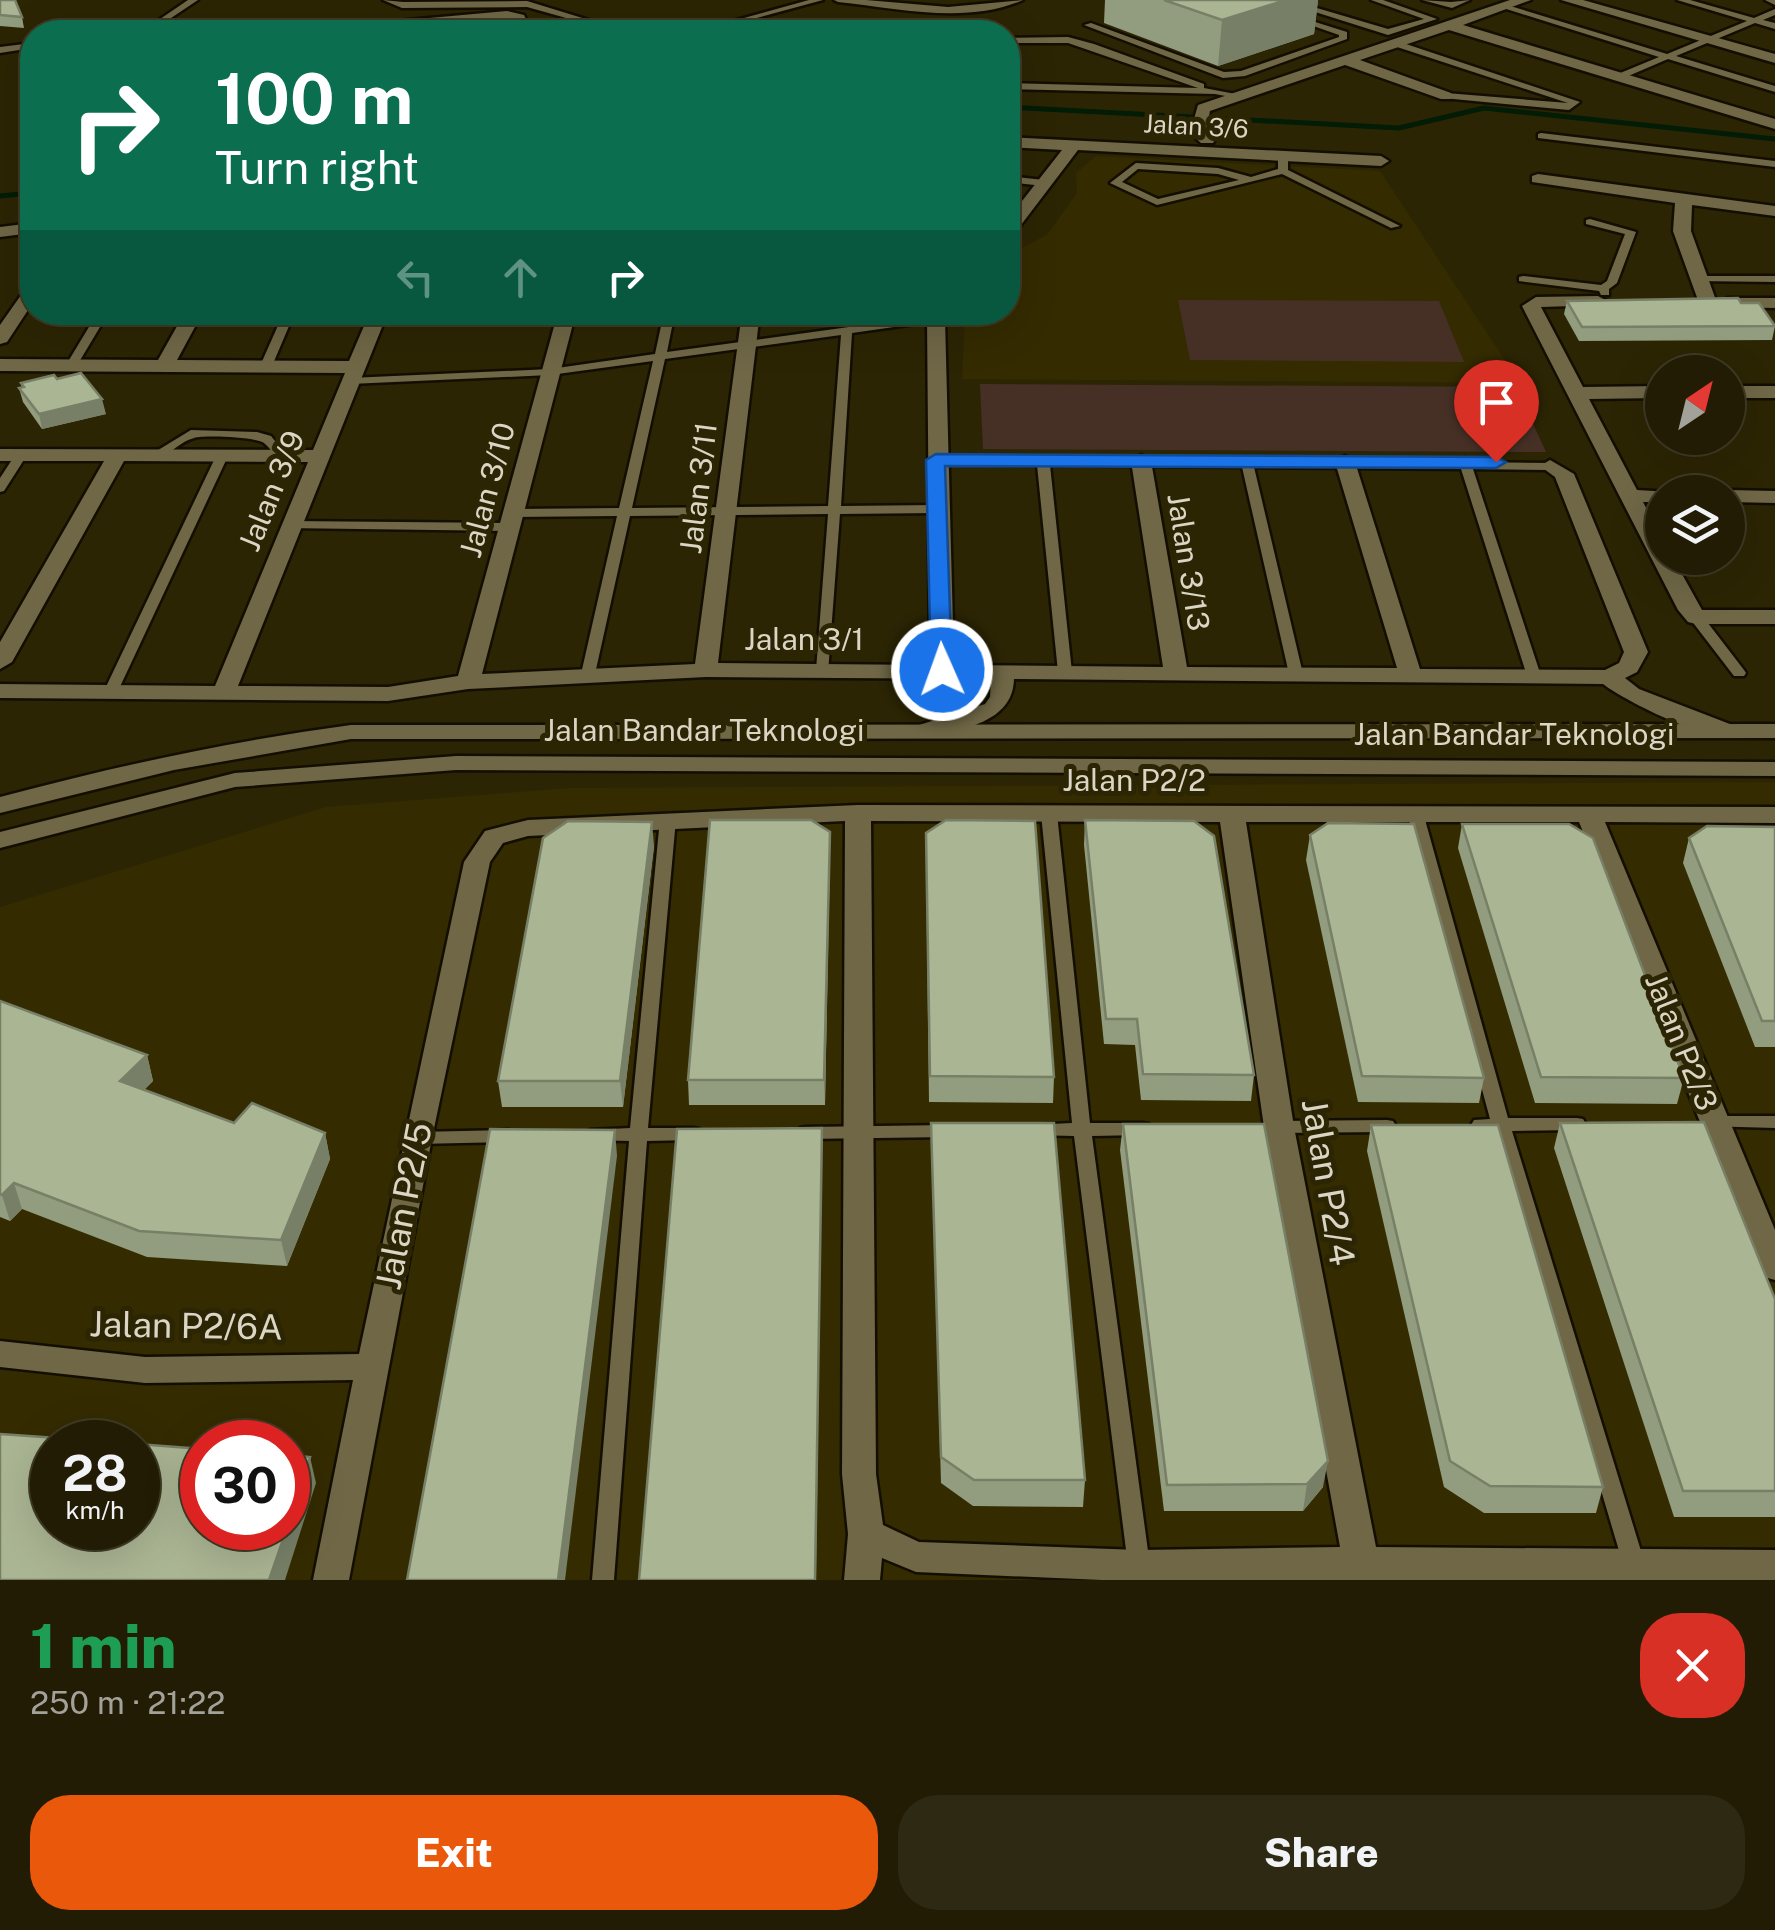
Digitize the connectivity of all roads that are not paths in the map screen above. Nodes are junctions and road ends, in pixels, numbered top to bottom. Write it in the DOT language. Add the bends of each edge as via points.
graph roads {
  1 [pos="194,0"];
  2 [pos="387,0"];
  3 [pos="819,0"];
  4 [pos="838,0"];
  5 [pos="1018,0"];
  6 [pos="1300,0"];
  7 [pos="1374,0"];
  8 [pos="1426,0"];
  9 [pos="1466,0"];
  10 [pos="1524,0"];
  11 [pos="1568,0"];
  12 [pos="1681,0"];
  13 [pos="1504,7"];
  14 [pos="1775,12"];
  15 [pos="1282,13"];
  16 [pos="1095,18"];
  17 [pos="1432,18"];
  18 [pos="163,20"];
  19 [pos="452,20"];
  20 [pos="520,20"];
  21 [pos="583,20"];
  22 [pos="743,20"];
  23 [pos="1754,20"];
  24 [pos="1450,26"];
  25 [pos="1775,26"];
  26 [pos="1020,40"];
  27 [pos="1709,40"];
  28 [pos="1397,44"];
  29 [pos="1667,56"];
  30 [pos="1301,58"];
  31 [pos="1775,59"];
  32 [pos="1336,66"];
  33 [pos="1616,78"];
  34 [pos="1020,88"];
  35 [pos="1775,89"];
  36 [pos="1446,96"];
  37 [pos="1218,120"];
  38 [pos="1775,124"];
  39 [pos="1540,136"];
  40 [pos="1020,143"];
  41 [pos="1074,145"];
  42 [pos="1381,161"];
  43 [pos="1283,164"];
  44 [pos="1775,164"];
  45 [pos="1538,179"];
  46 [pos="1020,180"];
  47 [pos="1251,180"];
  48 [pos="1044,182"];
  49 [pos="1684,199"];
  50 [pos="1020,210"];
  51 [pos="1775,210"];
  52 [pos="1590,222"];
  53 [pos="1396,226"];
  54 [pos="1523,279"];
  55 [pos="1697,279"];
  56 [pos="1775,279"];
  57 [pos="1613,297"];
  58 [pos="1775,303"];
  59 [pos="20,309"];
  60 [pos="96,325"];
  61 [pos="187,325"];
  62 [pos="284,325"];
  63 [pos="373,325"];
  64 [pos="563,325"];
  65 [pos="668,325"];
  66 [pos="748,325"];
  67 [pos="884,325"];
  68 [pos="939,325"];
  69 [pos="847,331"];
  70 [pos="0,338"];
  71 [pos="746,344"];
  72 [pos="662,357"];
  73 [pos="72,364"];
  74 [pos="0,365"];
  75 [pos="165,366"];
  76 [pos="266,366"];
  77 [pos="550,372"];
  78 [pos="353,374"];
  79 [pos="1577,392"];
  80 [pos="1645,392"];
  81 [pos="1745,392"];
  82 [pos="1775,392"];
  83 [pos="118,455"];
  84 [pos="10,456"];
  85 [pos="156,456"];
  86 [pos="222,456"];
  87 [pos="280,456"];
  88 [pos="318,456"];
  89 [pos="936,460"];
  90 [pos="1043,460"];
  91 [pos="1141,461"];
  92 [pos="1247,461"];
  93 [pos="1345,462"];
  94 [pos="1464,462"];
  95 [pos="1550,466"];
  96 [pos="0,488"];
  97 [pos="1630,496"];
  98 [pos="1645,496"];
  99 [pos="1745,496"];
  100 [pos="1775,497"];
  101 [pos="832,510"];
  102 [pos="937,510"];
  103 [pos="727,511"];
  104 [pos="628,512"];
  105 [pos="510,520"];
  106 [pos="290,524"];
  107 [pos="1696,617"];
  108 [pos="1775,617"];
  109 [pos="0,662"];
  110 [pos="706,670"];
  111 [pos="823,670"];
  112 [pos="942,670"];
  113 [pos="1003,671"];
  114 [pos="1065,672"];
  115 [pos="1176,672"];
  116 [pos="1739,672"];
  117 [pos="588,674"];
  118 [pos="1296,674"];
  119 [pos="1410,674"];
  120 [pos="1534,676"];
  121 [pos="1609,676"];
  122 [pos="468,682"];
  123 [pos="0,691"];
  124 [pos="111,691"];
  125 [pos="224,692"];
  126 [pos="838,731"];
  127 [pos="925,731"];
  128 [pos="1726,731"];
  129 [pos="1775,731"];
  130 [pos="853,764"];
  131 [pos="1775,769"];
  132 [pos="0,805"];
  133 [pos="858,813"];
  134 [pos="1049,814"];
  135 [pos="1232,814"];
  136 [pos="1589,815"];
  137 [pos="1775,815"];
  138 [pos="1416,816"];
  139 [pos="668,820"];
  140 [pos="494,837"];
  141 [pos="0,840"];
  142 [pos="1704,1122"];
  143 [pos="1775,1122"];
  144 [pos="1598,1124"];
  145 [pos="1501,1125"];
  146 [pos="1408,1126"];
  147 [pos="1464,1126"];
  148 [pos="1270,1127"];
  149 [pos="1161,1129"];
  150 [pos="1008,1130"];
  151 [pos="1082,1130"];
  152 [pos="972,1131"];
  153 [pos="861,1132"];
  154 [pos="786,1133"];
  155 [pos="712,1134"];
  156 [pos="638,1135"];
  157 [pos="527,1136"];
  158 [pos="582,1136"];
  159 [pos="416,1138"];
  160 [pos="1775,1268"];
  161 [pos="0,1354"];
  162 [pos="372,1367"];
  163 [pos="866,1534"];
  164 [pos="1360,1562"];
  165 [pos="1634,1564"];
  166 [pos="1775,1566"];
  167 [pos="1140,1573"];
  168 [pos="332,1580"];
  169 [pos="603,1580"];
  170 [pos="862,1580"];
  1 -- 18 [label="lane"];
  2 -- 21 [label="lane" via="528,4"];
  3 -- 22 [label="lane"];
  4 -- 5 [label="lane" via="937,12"];
  6 -- 17 [label="lane" via="1293,2 1388,32"];
  7 -- 17 [label="lane"];
  8 -- 9 [label="lane"];
  10 -- 13 [label="street"];
  11 -- 27 [label="street"];
  12 -- 23 [label="lane"];
  13 -- 24 [label="street"];
  13 -- 29 [label="lane"];
  14 -- 23 [label="lane"];
  15 -- 30 [label="lane" via="1344,34"];
  16 -- 30 [label="lane" via="1088,25 1223,75"];
  17 -- 24 [label="lane"];
  19 -- 20 [label="street"];
  23 -- 25 [label="lane"];
  23 -- 27 [label="lane"];
  24 -- 28 [label="street"];
  24 -- 33 [label="street"];
  26 -- 37 [label="lane" via="1091,46"];
  27 -- 29 [label="lane"];
  27 -- 31 [label="street"];
  28 -- 32 [label="street"];
  28 -- 36 [label="lane" via="1575,102"];
  29 -- 33 [label="lane"];
  29 -- 35 [label="lane"];
  30 -- 32 [label="lane"];
  32 -- 36 [label="street"];
  32 -- 37 [label="street"];
  33 -- 38 [label="street"];
  34 -- 37 [label="lane"];
  37 -- 37 [label="street" via="1204,108"];
  37 -- 41 [label="street, Jalan 3/6"];
  37 -- 43 [label="street, Jalan 3/6"];
  39 -- 44 [label="lane"];
  40 -- 41 [label="street, Jalan 3/6"];
  41 -- 48 [label="street"];
  42 -- 43 [label="street, Jalan 3/6"];
  43 -- 47 [label="lane"];
  43 -- 53 [label="lane"];
  45 -- 49 [label="street"];
  46 -- 48 [label="lane"];
  47 -- 47 [label="lane" via="1136,166 1115,184 1157,202"];
  48 -- 50 [label="street"];
  49 -- 51 [label="street"];
  49 -- 55 [label="street" via="1682,231"];
  52 -- 57 [label="lane" via="1631,232"];
  54 -- 57 [label="lane"];
  55 -- 56 [label="lane"];
  55 -- 58 [label="street" via="1698,302"];
  57 -- 79 [label="street" via="1532,306"];
  59 -- 70 [label="street"];
  60 -- 73 [label="lane"];
  61 -- 75 [label="street"];
  62 -- 76 [label="lane"];
  63 -- 78 [label="street, Jalan 3/9"];
  64 -- 77 [label="street, Jalan 3/10"];
  65 -- 72 [label="lane"];
  66 -- 71 [label="street, Jalan 3/11"];
  67 -- 69 [label="lane"];
  68 -- 89 [label="street"];
  69 -- 71 [label="lane"];
  69 -- 101 [label="lane"];
  71 -- 72 [label="lane"];
  71 -- 103 [label="street, Jalan 3/11"];
  72 -- 77 [label="lane"];
  72 -- 104 [label="lane"];
  73 -- 74 [label="street"];
  73 -- 75 [label="street"];
  75 -- 76 [label="street"];
  76 -- 78 [label="street"];
  77 -- 78 [label="lane"];
  77 -- 105 [label="street, Jalan 3/10"];
  78 -- 88 [label="street, Jalan 3/9"];
  79 -- 80 [label="street"];
  79 -- 97 [label="street"];
  81 -- 82 [label="street"];
  83 -- 84 [label="street"];
  83 -- 85 [label="street"];
  83 -- 109 [label="street"];
  84 -- 96 [label="lane"];
  85 -- 86 [label="street"];
  85 -- 87 [label="lane" via="191,434 253,435 267,439"];
  86 -- 87 [label="street"];
  86 -- 124 [label="lane"];
  87 -- 88 [label="street"];
  88 -- 106 [label="street, Jalan 3/9"];
  89 -- 90 [label="lane"];
  89 -- 102 [label="street"];
  90 -- 91 [label="lane"];
  90 -- 114 [label="lane"];
  91 -- 92 [label="lane"];
  91 -- 115 [label="street, Jalan 3/13"];
  92 -- 93 [label="lane"];
  92 -- 118 [label="lane"];
  93 -- 94 [label="lane"];
  93 -- 119 [label="street"];
  94 -- 95 [label="lane"];
  94 -- 120 [label="lane"];
  95 -- 121 [label="street" via="1564,474 1636,652 1629,667"];
  97 -- 98 [label="street"];
  97 -- 107 [label="street"];
  99 -- 100 [label="street"];
  101 -- 102 [label="lane"];
  101 -- 103 [label="lane"];
  101 -- 111 [label="lane"];
  102 -- 112 [label="street"];
  103 -- 104 [label="lane"];
  103 -- 110 [label="street, Jalan 3/11"];
  104 -- 105 [label="lane"];
  104 -- 117 [label="lane"];
  105 -- 106 [label="lane"];
  105 -- 122 [label="street, Jalan 3/10"];
  106 -- 125 [label="street, Jalan 3/9"];
  107 -- 108 [label="street"];
  107 -- 116 [label="lane"];
  110 -- 111 [label="street, Jalan 3/1"];
  110 -- 117 [label="street, Jalan 3/1"];
  111 -- 112 [label="street, Jalan 3/1"];
  112 -- 113 [label="street, Jalan 3/1"];
  113 -- 114 [label="street, Jalan 3/1"];
  113 -- 127 [label="street" via="1002,698 994,709"];
  114 -- 115 [label="street, Jalan 3/1"];
  115 -- 118 [label="street, Jalan 3/1"];
  117 -- 122 [label="street, Jalan 3/1"];
  118 -- 119 [label="street, Jalan 3/1"];
  119 -- 120 [label="street, Jalan 3/1"];
  120 -- 121 [label="street, Jalan 3/1"];
  121 -- 128 [label="street" via="1631,694"];
  122 -- 125 [label="street, Jalan 3/1" via="388,694"];
  123 -- 124 [label="street, Jalan 3/1"];
  124 -- 125 [label="street, Jalan 3/1"];
  126 -- 127 [label="street, Jalan Bandar Teknologi"];
  126 -- 130 [label="street" via="825,744"];
  126 -- 132 [label="street, Jalan Bandar Teknologi" via="351,732 234,748"];
  127 -- 128 [label="street, Jalan Bandar Teknologi"];
  128 -- 129 [label="street, Jalan Bandar Teknologi"];
  130 -- 131 [label="street, Jalan Bandar Teknologi"];
  130 -- 141 [label="street, Jalan Bandar Teknologi" via="456,762 234,780"];
  133 -- 134 [label="street, Jalan P2/2"];
  133 -- 139 [label="street, Jalan P2/2"];
  133 -- 153 [label="street"];
  134 -- 135 [label="street, Jalan P2/2"];
  134 -- 151 [label="lane"];
  135 -- 138 [label="street, Jalan P2/2"];
  135 -- 148 [label="street, Jalan P2/4"];
  136 -- 137 [label="street, Jalan P2/2"];
  136 -- 138 [label="street, Jalan P2/2"];
  136 -- 142 [label="street, Jalan P2/3"];
  138 -- 145 [label="lane"];
  139 -- 140 [label="street, Jalan P2/2" via="528,828"];
  139 -- 156 [label="lane"];
  140 -- 159 [label="street, Jalan P2/5" via="477,862"];
  142 -- 143 [label="lane"];
  142 -- 160 [label="street, Jalan P2/3"];
  144 -- 145 [label="lane"];
  145 -- 147 [label="lane"];
  145 -- 165 [label="lane"];
  146 -- 148 [label="lane"];
  148 -- 164 [label="street, Jalan P2/4"];
  149 -- 151 [label="lane"];
  150 -- 151 [label="lane"];
  151 -- 167 [label="lane"];
  152 -- 153 [label="lane"];
  153 -- 154 [label="lane"];
  153 -- 163 [label="street" via="859,1474"];
  155 -- 156 [label="lane"];
  156 -- 158 [label="lane"];
  156 -- 169 [label="lane"];
  157 -- 159 [label="lane"];
  159 -- 162 [label="street, Jalan P2/5"];
  161 -- 162 [label="street, Jalan P2/6A" via="145,1370"];
  162 -- 168 [label="street, Jalan P2/5"];
  163 -- 167 [label="street" via="916,1558"];
  163 -- 170 [label="street"];
  164 -- 165 [label="street"];
  164 -- 167 [label="street"];
  165 -- 166 [label="street"];
}
